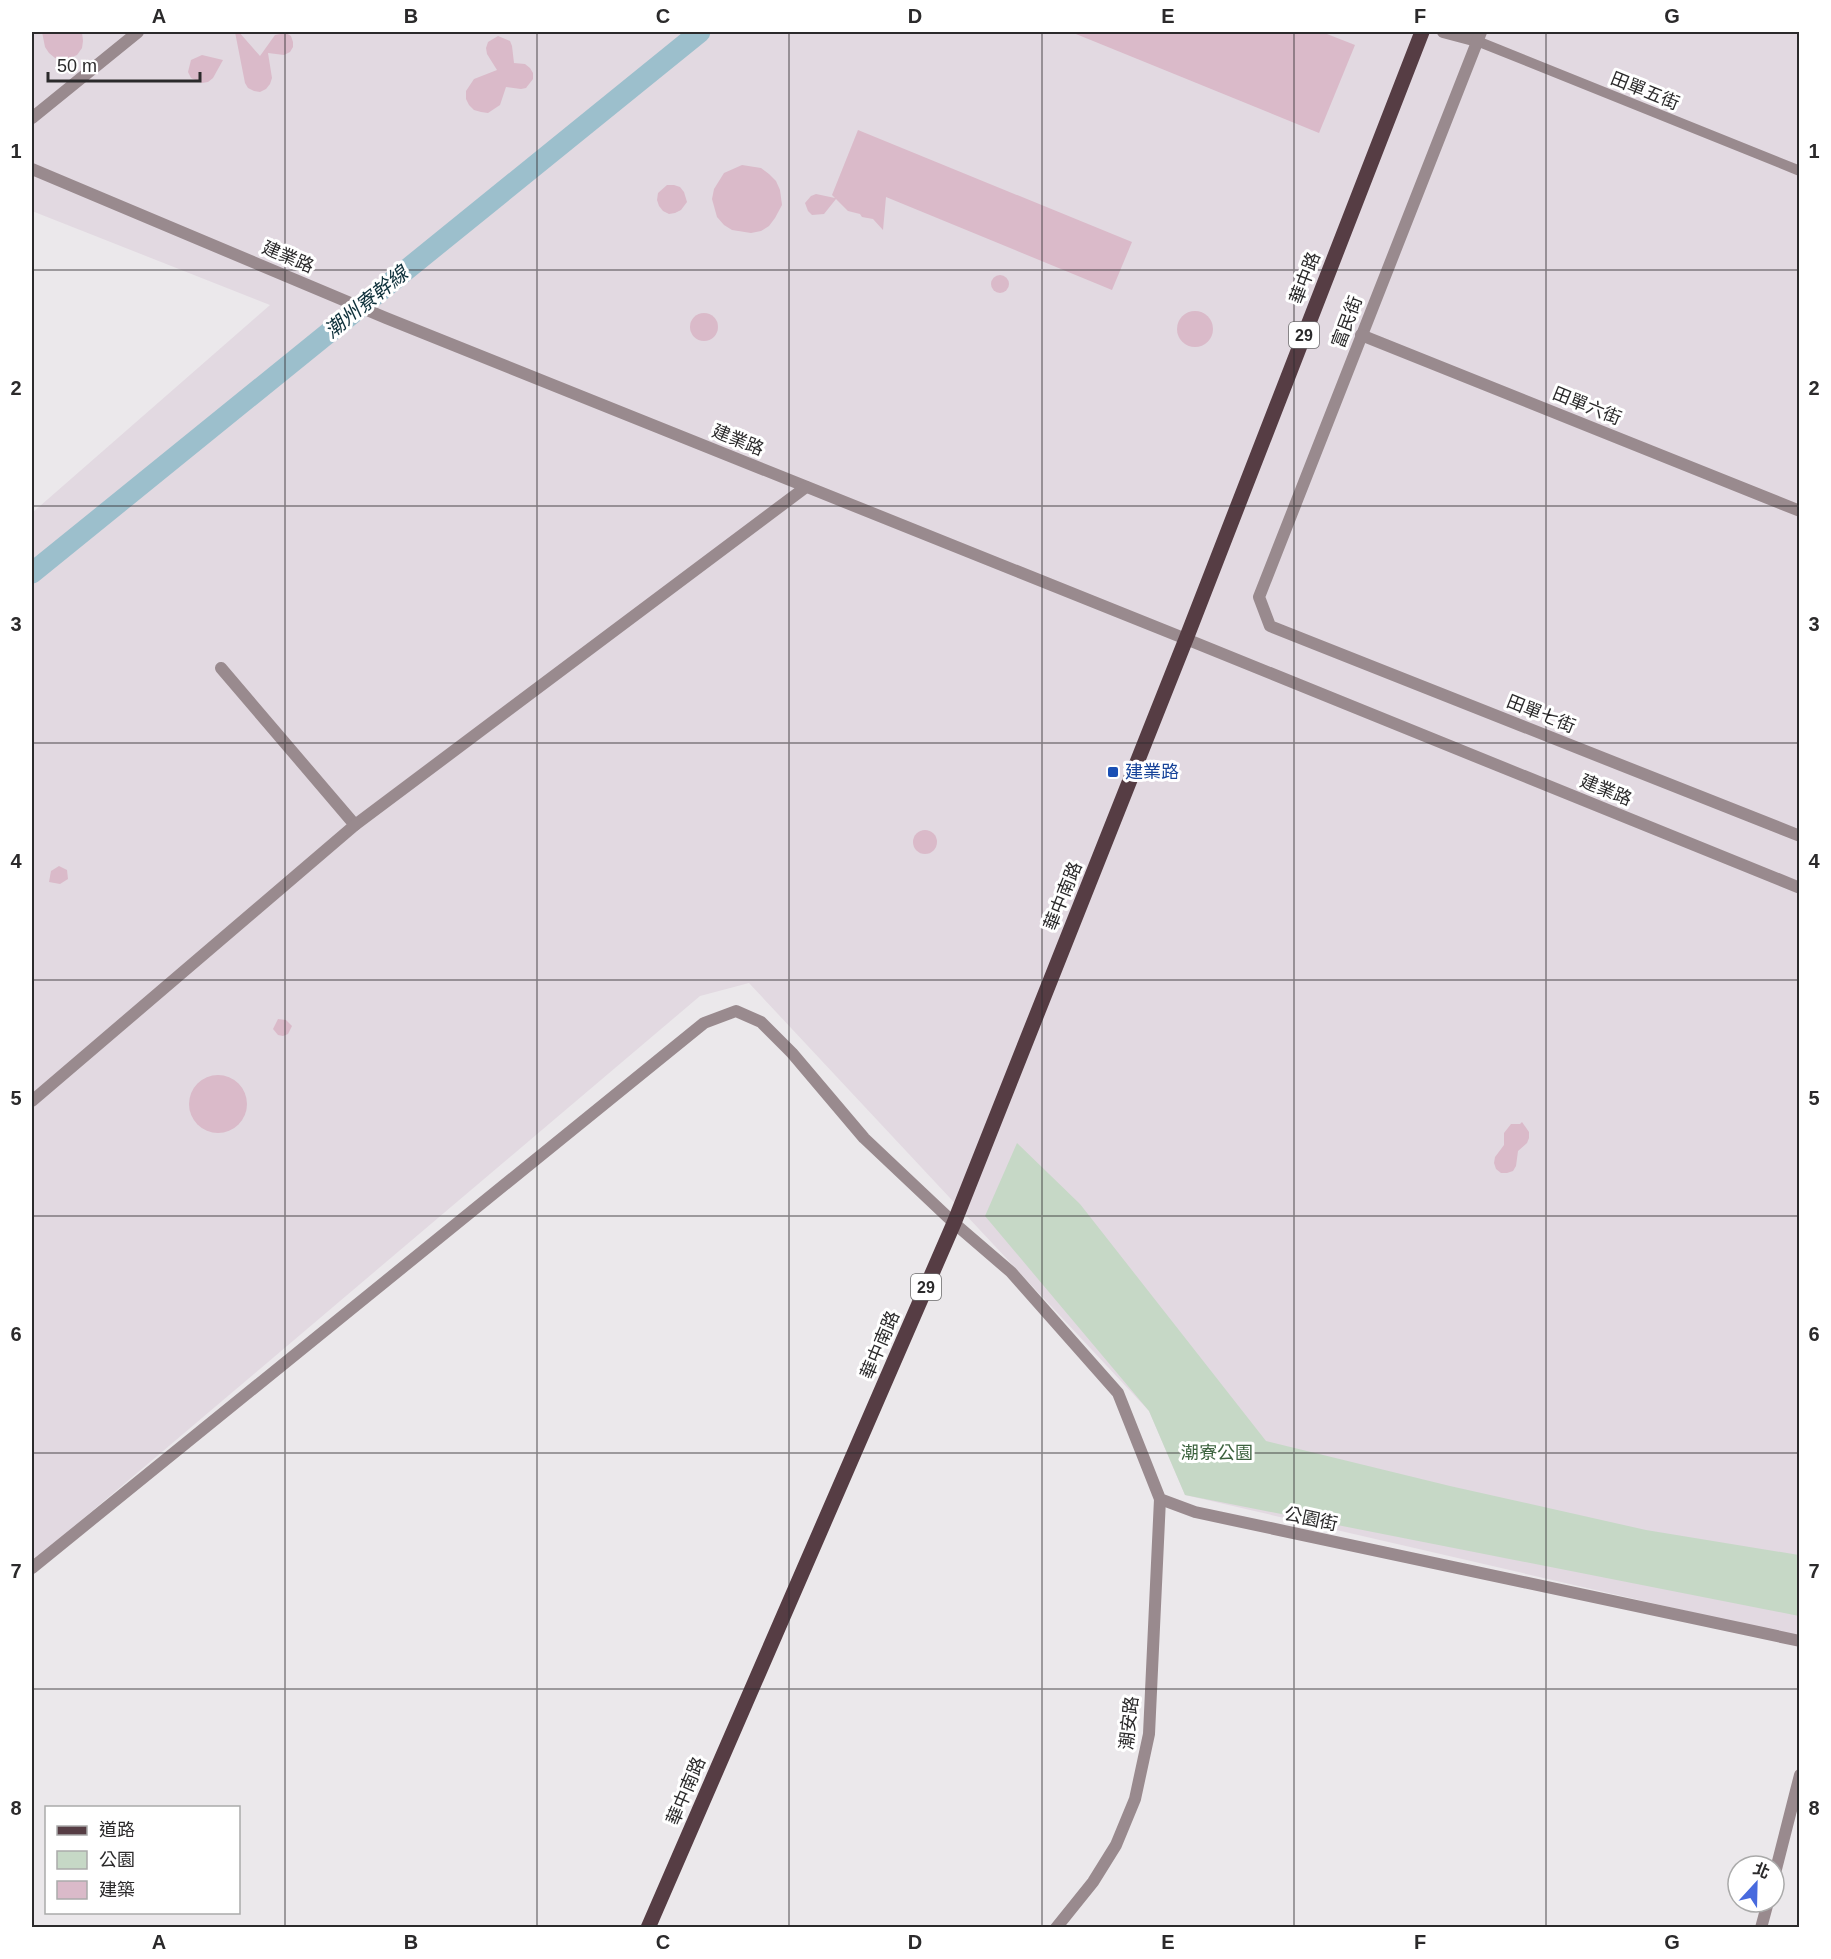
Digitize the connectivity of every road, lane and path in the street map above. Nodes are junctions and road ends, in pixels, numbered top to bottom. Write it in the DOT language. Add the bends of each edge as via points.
graph roads {
  1 [pos="138,32"];
  2 [pos="1422,32"];
  3 [pos="1443,32"];
  4 [pos="1479,36"];
  5 [pos="32,118"];
  6 [pos="32,169"];
  7 [pos="1800,171"];
  8 [pos="1361,335"];
  9 [pos="806,487"];
  10 [pos="1800,511"];
  11 [pos="1270,626"];
  12 [pos="1186,639"];
  13 [pos="221,668"];
  14 [pos="355,825"];
  15 [pos="1800,836"];
  16 [pos="1800,888"];
  17 [pos="32,1101"];
  18 [pos="954,1223"];
  19 [pos="1160,1499"];
  20 [pos="32,1568"];
  21 [pos="1800,1641"];
  22 [pos="1800,1775"];
  23 [pos="1780,1854"];
  24 [pos="648,1928"];
  25 [pos="1056,1928"];
  1 -- 5 [label="street"];
  2 -- 12 [label="main road, 華中路 / 29"];
  3 -- 4 [label="street"];
  4 -- 7 [label="lane, 田單五街"];
  4 -- 8 [label="street, 富民街"];
  6 -- 9 [label="street, 建業路" via="386,318"];
  8 -- 10 [label="street, 田單六街"];
  8 -- 11 [label="street, 富民街" via="1259,597"];
  9 -- 12 [label="street, 建業路"];
  9 -- 14 [label="street"];
  11 -- 15 [label="street, 田單七街"];
  12 -- 16 [label="street, 建業路"];
  12 -- 18 [label="main road, 華中南路 / 29"];
  13 -- 14 [label="street"];
  14 -- 17 [label="street"];
  18 -- 19 [label="street" via="1011,1272 1118,1393"];
  18 -- 20 [label="street" via="864,1138 761,1022 736,1011 704,1023"];
  18 -- 24 [label="main road, 華中南路 / 29"];
  19 -- 21 [label="street, 公園街" via="1196,1512"];
  19 -- 25 [label="street, 潮安路" via="1149,1734 1135,1799 1116,1845 1093,1882"];
  22 -- 23 [label="street"];
}
